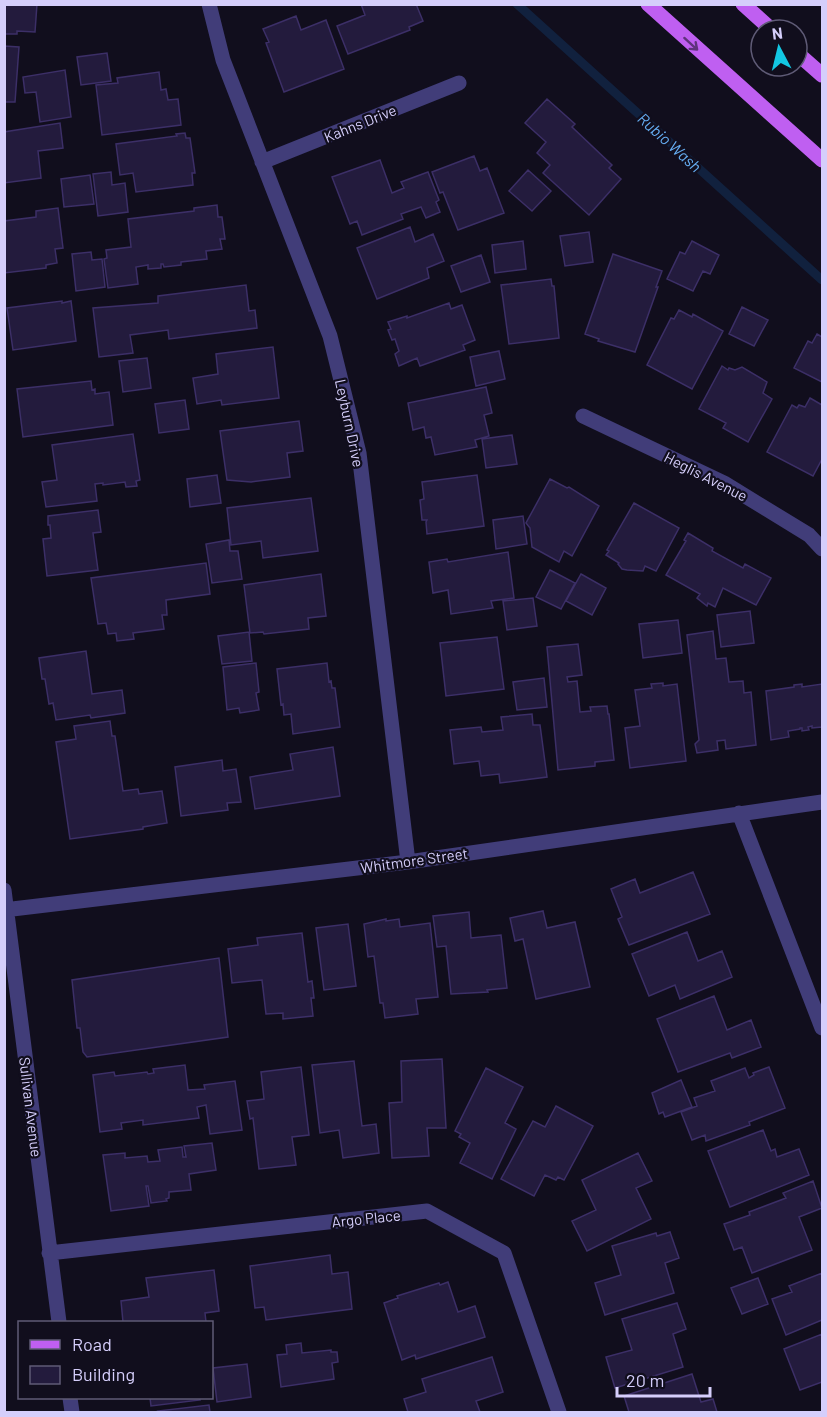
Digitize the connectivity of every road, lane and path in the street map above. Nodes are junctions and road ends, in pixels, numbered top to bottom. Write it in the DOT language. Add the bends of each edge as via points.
graph roads {
  1 [pos="209,4"];
  2 [pos="648,4"];
  3 [pos="743,4"];
  4 [pos="759,18"];
  5 [pos="809,63"];
  6 [pos="822,75"];
  7 [pos="459,83"];
  8 [pos="822,160"];
  9 [pos="262,162"];
  10 [pos="583,416"];
  11 [pos="822,549"];
  12 [pos="822,802"];
  13 [pos="739,813"];
  14 [pos="408,862"];
  15 [pos="4,890"];
  16 [pos="6,910"];
  17 [pos="822,1028"];
  18 [pos="50,1253"];
  19 [pos="59,1321"];
  20 [pos="559,1413"];
  1 -- 9 [label="street, Leyburn Drive" via="223,60"];
  2 -- 8 [label="main road, one-way"];
  3 -- 4 [label="main road"];
  5 -- 6 [label="main road"];
  7 -- 9 [label="street, Kahns Drive"];
  9 -- 14 [label="street, Leyburn Drive" via="330,336 359,453"];
  10 -- 11 [label="street, Heglis Avenue" via="724,483 809,535"];
  12 -- 13 [label="street, Whitmore Street"];
  13 -- 14 [label="street, Whitmore Street"];
  13 -- 17 [label="street"];
  14 -- 16 [label="street, Whitmore Street"];
  15 -- 16 [label="street, Sullivan Avenue"];
  16 -- 18 [label="street, Sullivan Avenue"];
  18 -- 19 [label="street, Sullivan Avenue"];
  18 -- 20 [label="street, Argo Place" via="427,1211 504,1252"];
}
